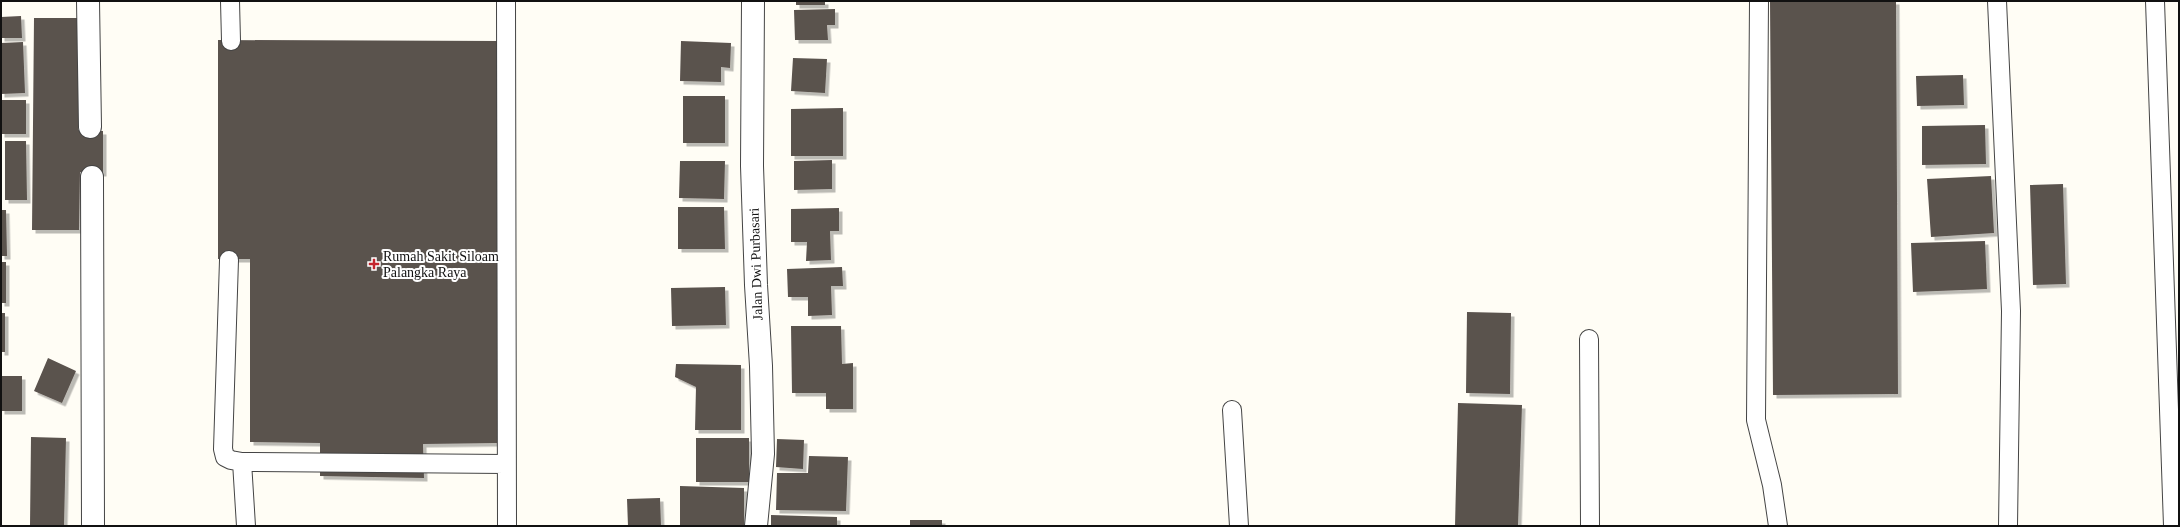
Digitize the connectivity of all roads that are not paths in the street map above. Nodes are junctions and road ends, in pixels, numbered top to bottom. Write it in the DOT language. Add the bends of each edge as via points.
graph roads {
  1 [pos="88,1"];
  2 [pos="230,1"];
  3 [pos="506,1"];
  4 [pos="752,1"];
  5 [pos="1760,1"];
  6 [pos="1997,1"];
  7 [pos="2155,1"];
  8 [pos="231,41"];
  9 [pos="90,127"];
  10 [pos="92,177"];
  11 [pos="229,260"];
  12 [pos="1589,339"];
  13 [pos="1232,410"];
  14 [pos="242,462"];
  15 [pos="506,464"];
  16 [pos="93,526"];
  17 [pos="246,526"];
  18 [pos="507,526"];
  19 [pos="756,526"];
  20 [pos="1238,526"];
  21 [pos="1590,526"];
  22 [pos="1778,526"];
  23 [pos="2008,526"];
  24 [pos="2173,526"];
  1 -- 9 [label="street"];
  2 -- 8 [label="lane"];
  3 -- 15 [label="lane"];
  4 -- 19 [label="street, Jalan Dwi Purbasari" via="752,166 763,454"];
  5 -- 22 [label="lane" via="1756,420 1772,485"];
  6 -- 23 [label="lane" via="2011,311"];
  7 -- 24 [label="lane"];
  10 -- 16 [label="street"];
  11 -- 14 [label="lane" via="223,449 225,457"];
  12 -- 21 [label="lane"];
  13 -- 20 [label="lane"];
  14 -- 15 [label="lane"];
  14 -- 17 [label="lane"];
  15 -- 18 [label="lane"];
}
